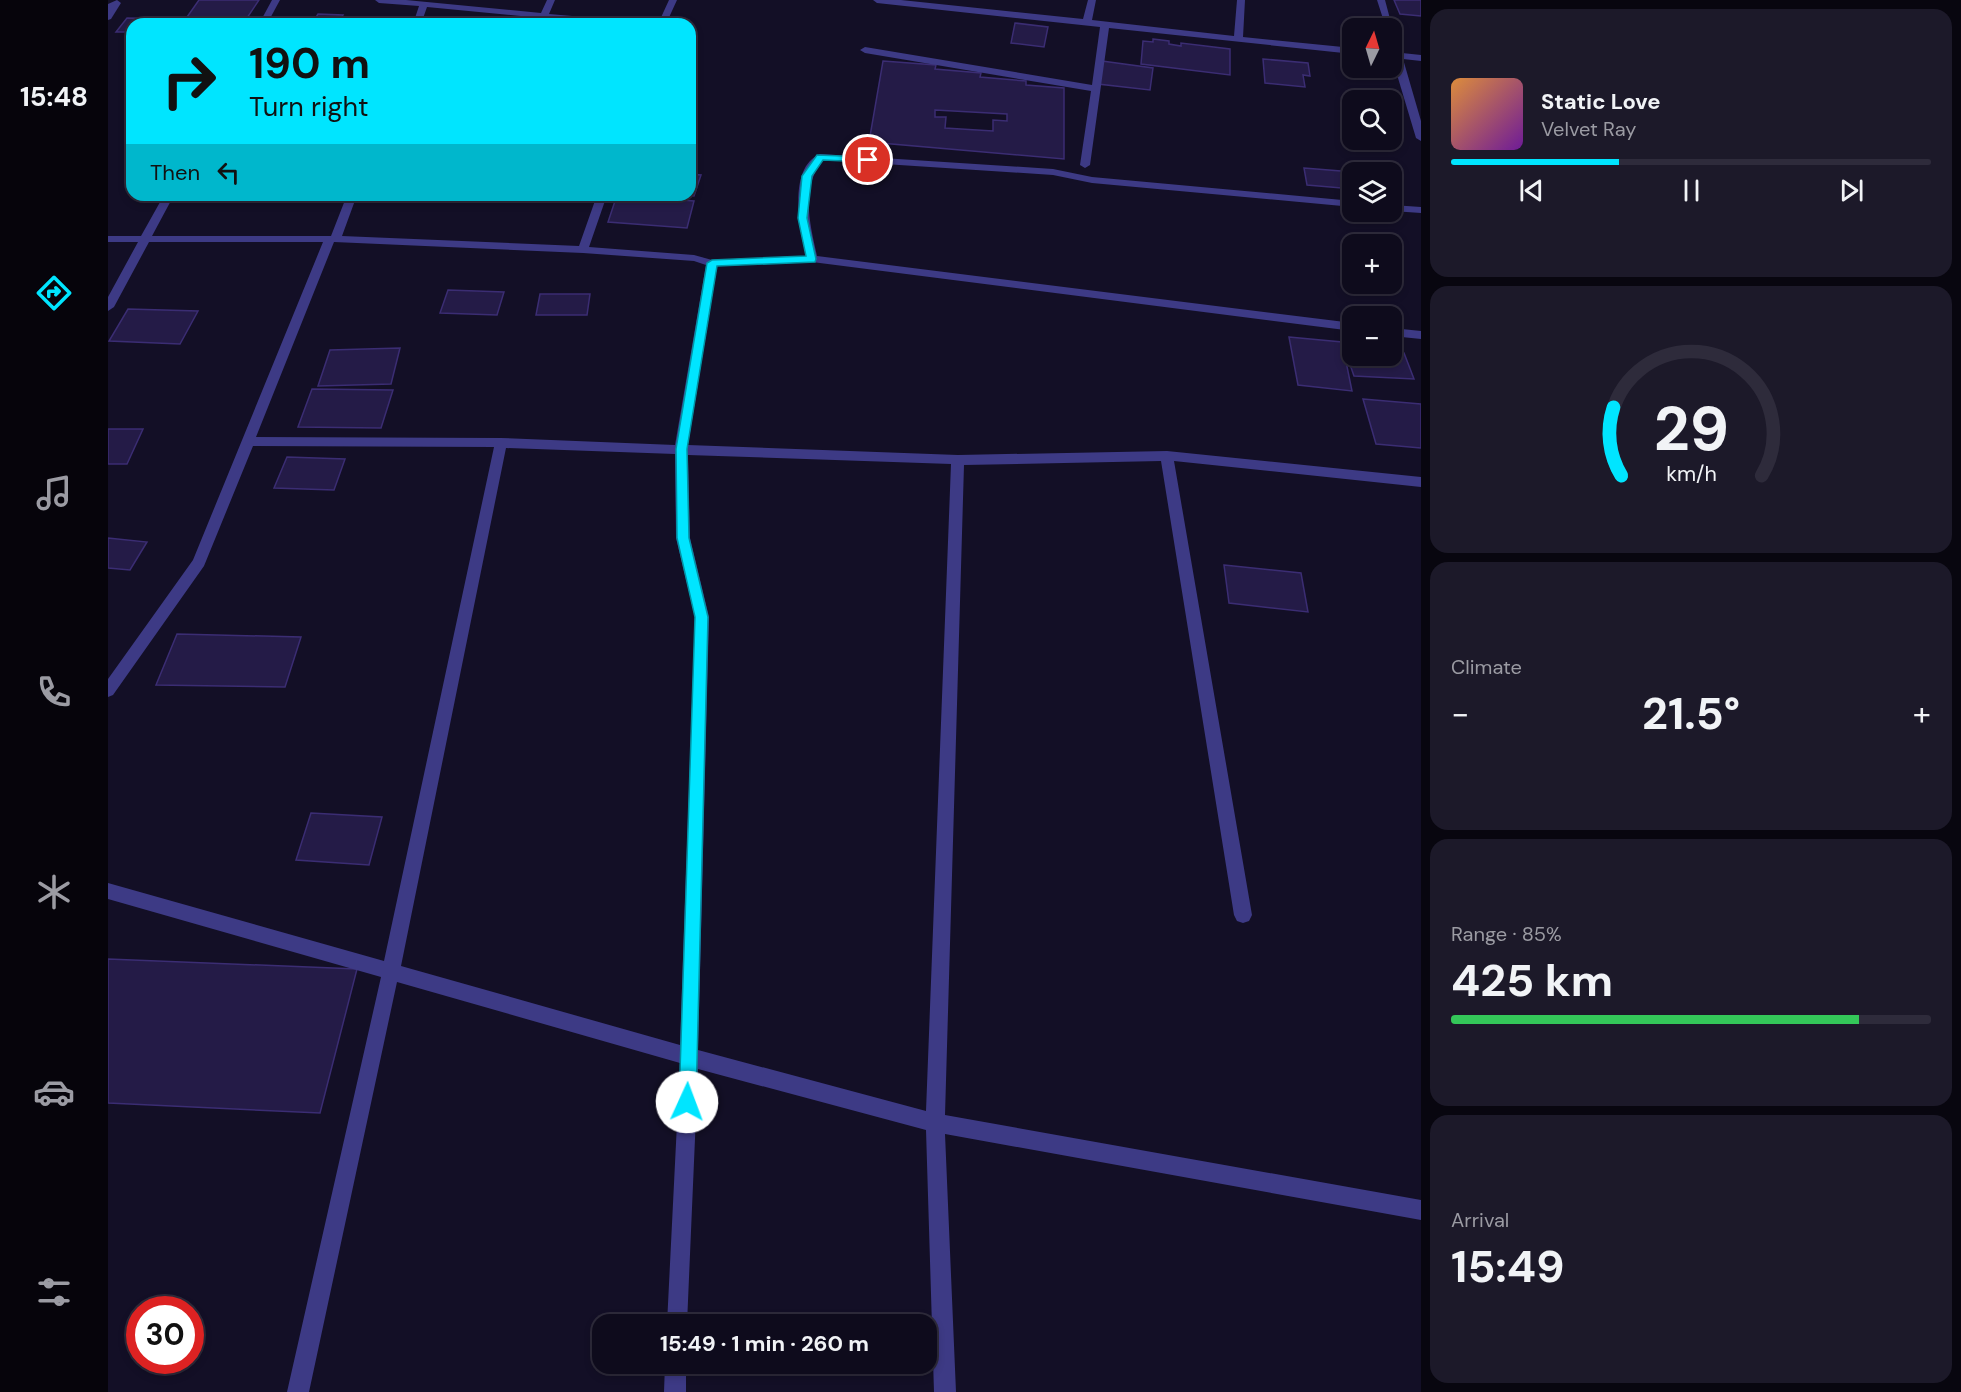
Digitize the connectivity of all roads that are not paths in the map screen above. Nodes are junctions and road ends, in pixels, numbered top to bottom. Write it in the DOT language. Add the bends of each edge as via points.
graph roads {
  1 [pos="276,0"];
  2 [pos="379,0"];
  3 [pos="551,0"];
  4 [pos="673,0"];
  5 [pos="877,0"];
  6 [pos="1092,0"];
  7 [pos="1241,0"];
  8 [pos="1381,0"];
  9 [pos="411,2"];
  10 [pos="116,3"];
  11 [pos="935,3"];
  12 [pos="424,5"];
  13 [pos="544,16"];
  14 [pos="108,17"];
  15 [pos="266,18"];
  16 [pos="419,18"];
  17 [pos="566,18"];
  18 [pos="665,18"];
  19 [pos="1387,18"];
  20 [pos="1087,23"];
  21 [pos="1105,25"];
  22 [pos="1238,40"];
  23 [pos="865,50"];
  24 [pos="1342,50"];
  25 [pos="1402,56"];
  26 [pos="1421,58"];
  27 [pos="1402,77"];
  28 [pos="1096,88"];
  29 [pos="1421,138"];
  30 [pos="1085,165"];
  31 [pos="166,201"];
  32 [pos="349,201"];
  33 [pos="600,201"];
  34 [pos="1342,203"];
  35 [pos="1402,209"];
  36 [pos="1421,210"];
  37 [pos="108,239"];
  38 [pos="145,239"];
  39 [pos="332,239"];
  40 [pos="583,250"];
  41 [pos="812,259"];
  42 [pos="712,263"];
  43 [pos="108,307"];
  44 [pos="1342,326"];
  45 [pos="1402,333"];
  46 [pos="1421,335"];
  47 [pos="248,441"];
  48 [pos="501,443"];
  49 [pos="681,449"];
  50 [pos="1167,456"];
  51 [pos="958,460"];
  52 [pos="1421,482"];
  53 [pos="108,691"];
  54 [pos="108,891"];
  55 [pos="1243,915"];
  56 [pos="392,971"];
  57 [pos="689,1057"];
  58 [pos="935,1123"];
  59 [pos="1421,1210"];
  60 [pos="678,1314"];
  61 [pos="676,1374"];
  62 [pos="298,1392"];
  63 [pos="675,1392"];
  64 [pos="945,1392"];
  1 -- 15 [label="street"];
  2 -- 9 [label="street"];
  3 -- 13 [label="street"];
  4 -- 18 [label="street"];
  5 -- 11 [label="street"];
  6 -- 20 [label="street"];
  7 -- 22 [label="street"];
  8 -- 19 [label="street"];
  9 -- 12 [label="street"];
  10 -- 14 [label="street"];
  11 -- 20 [label="street"];
  12 -- 13 [label="street"];
  12 -- 16 [label="street"];
  13 -- 17 [label="street"];
  20 -- 21 [label="street"];
  21 -- 22 [label="street"];
  21 -- 28 [label="street"];
  22 -- 24 [label="street"];
  23 -- 28 [label="street"];
  25 -- 26 [label="street"];
  27 -- 29 [label="street"];
  28 -- 30 [label="street"];
  31 -- 38 [label="street"];
  32 -- 39 [label="street"];
  33 -- 40 [label="street"];
  34 -- 41 [label="street" via="1092,180 1053,172 820,157 807,176 802,218"];
  35 -- 36 [label="street"];
  37 -- 38 [label="street"];
  38 -- 39 [label="street"];
  38 -- 43 [label="street"];
  39 -- 40 [label="street"];
  39 -- 47 [label="street"];
  40 -- 42 [label="street" via="694,258"];
  41 -- 42 [label="street"];
  41 -- 44 [label="street"];
  42 -- 49 [label="street"];
  45 -- 46 [label="street"];
  47 -- 48 [label="street"];
  47 -- 53 [label="street" via="199,562"];
  48 -- 49 [label="street"];
  48 -- 56 [label="street"];
  49 -- 51 [label="street"];
  49 -- 57 [label="street" via="683,538 702,617"];
  50 -- 51 [label="street"];
  50 -- 52 [label="street"];
  50 -- 55 [label="street"];
  51 -- 58 [label="street"];
  54 -- 56 [label="street"];
  56 -- 57 [label="street"];
  56 -- 62 [label="street"];
  57 -- 58 [label="street"];
  57 -- 60 [label="street"];
  58 -- 59 [label="street"];
  58 -- 64 [label="street"];
  61 -- 63 [label="street"];
}
